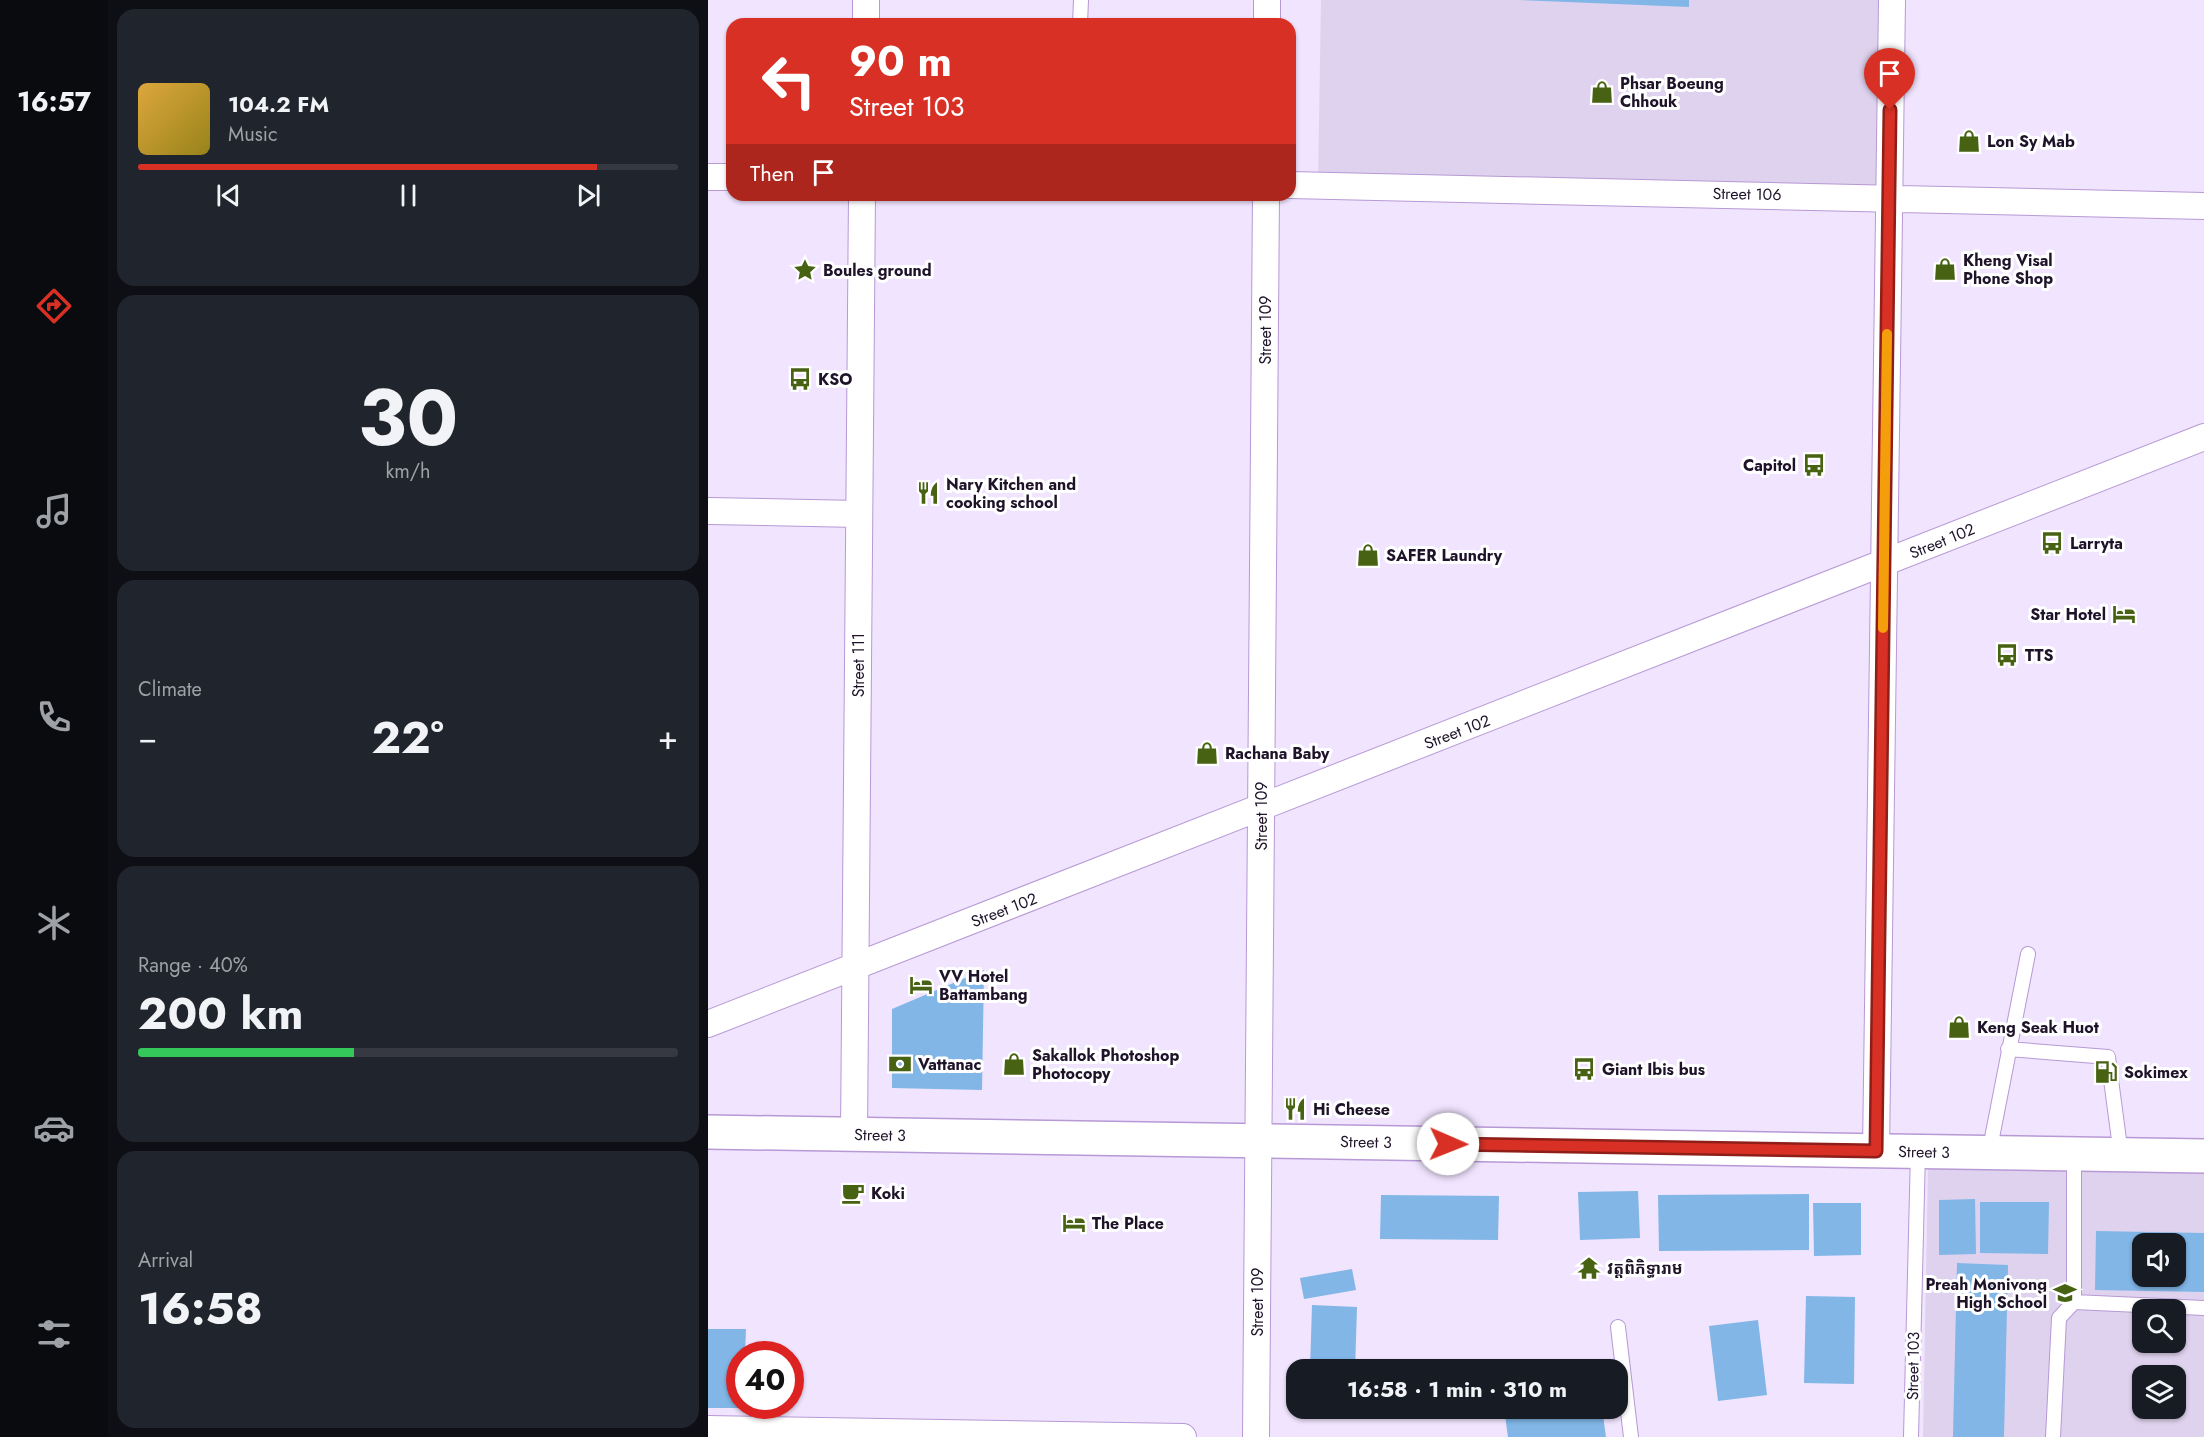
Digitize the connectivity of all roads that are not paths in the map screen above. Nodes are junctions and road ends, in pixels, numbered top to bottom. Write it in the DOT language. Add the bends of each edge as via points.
graph roads {
  1 [pos="866,0"];
  2 [pos="1081,0"];
  3 [pos="1268,0"];
  4 [pos="1892,0"];
  5 [pos="866,18"];
  6 [pos="1080,18"];
  7 [pos="1267,18"];
  8 [pos="708,177"];
  9 [pos="726,177"];
  10 [pos="1296,185"];
  11 [pos="1889,197"];
  12 [pos="862,201"];
  13 [pos="1266,201"];
  14 [pos="2204,206"];
  15 [pos="2204,437"];
  16 [pos="708,510"];
  17 [pos="859,514"];
  18 [pos="1884,564"];
  19 [pos="1261,809"];
  20 [pos="2028,954"];
  21 [pos="856,968"];
  22 [pos="708,1024"];
  23 [pos="2008,1049"];
  24 [pos="708,1132"];
  25 [pos="854,1134"];
  26 [pos="1258,1141"];
  27 [pos="1876,1151"];
  28 [pos="1918,1152"];
  29 [pos="1989,1153"];
  30 [pos="2074,1154"];
  31 [pos="2121,1155"];
  32 [pos="2204,1156"];
  33 [pos="2074,1302"];
  34 [pos="2204,1308"];
  35 [pos="1618,1327"];
  36 [pos="708,1429"];
  37 [pos="1183,1437"];
  38 [pos="1256,1437"];
  39 [pos="1631,1437"];
  40 [pos="1911,1437"];
  41 [pos="2053,1437"];
  1 -- 5 [label="street"];
  2 -- 6 [label="lane"];
  3 -- 7 [label="street"];
  4 -- 11 [label="street"];
  8 -- 9 [label="street"];
  10 -- 11 [label="street, Street 106"];
  11 -- 14 [label="street, Street 106"];
  11 -- 18 [label="street"];
  12 -- 17 [label="street, Street 111"];
  13 -- 19 [label="street, Street 109"];
  15 -- 18 [label="street, Street 102"];
  16 -- 17 [label="street"];
  17 -- 21 [label="street, Street 111"];
  18 -- 19 [label="street, Street 102"];
  18 -- 27 [label="street"];
  19 -- 21 [label="street, Street 102"];
  19 -- 26 [label="street, Street 109"];
  20 -- 23 [label="lane"];
  21 -- 22 [label="street, Street 102"];
  21 -- 25 [label="street, Street 111"];
  23 -- 29 [label="lane"];
  23 -- 31 [label="lane" via="2108,1057"];
  24 -- 25 [label="street, Street 3"];
  25 -- 26 [label="street, Street 3"];
  26 -- 27 [label="street, Street 3"];
  26 -- 38 [label="street, Street 109"];
  27 -- 28 [label="street, Street 3"];
  28 -- 29 [label="street, Street 3"];
  28 -- 40 [label="lane, Street 103"];
  29 -- 30 [label="street, Street 3"];
  30 -- 31 [label="street, Street 3"];
  30 -- 33 [label="lane"];
  31 -- 32 [label="street, Street 3"];
  33 -- 34 [label="lane"];
  33 -- 41 [label="lane" via="2059,1318"];
  35 -- 39 [label="lane"];
  36 -- 37 [label="street"];
}
